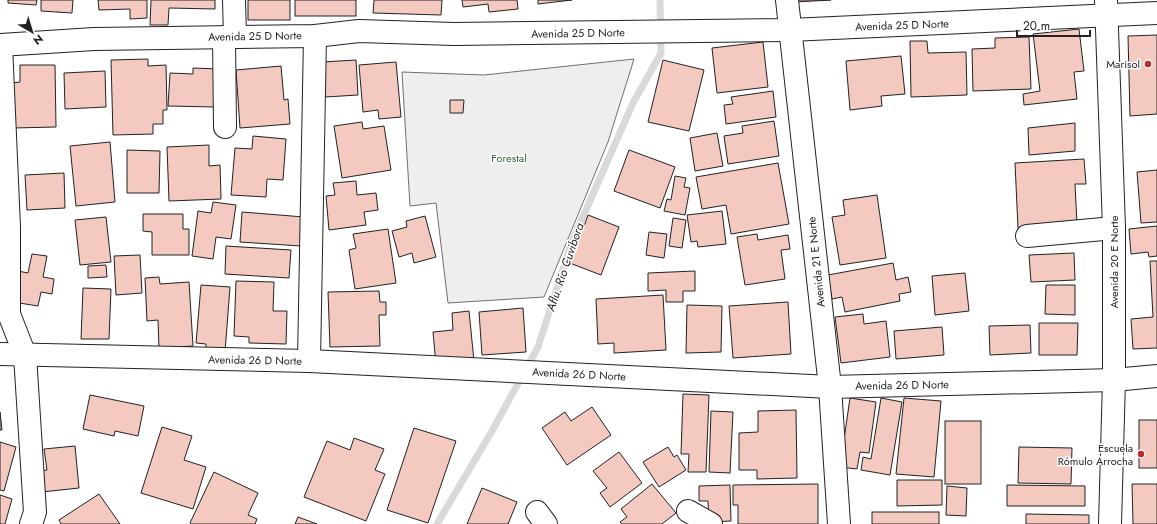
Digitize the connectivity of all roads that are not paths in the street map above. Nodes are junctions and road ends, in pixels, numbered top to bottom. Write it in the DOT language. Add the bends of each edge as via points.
graph roads {
  1 [pos="234,0"];
  2 [pos="786,0"];
  3 [pos="1106,8"];
  4 [pos="1157,13"];
  5 [pos="790,30"];
  6 [pos="315,36"];
  7 [pos="230,37"];
  8 [pos="1,45"];
  9 [pos="225,127"];
  10 [pos="1114,228"];
  11 [pos="1027,236"];
  12 [pos="0,354"];
  13 [pos="25,355"];
  14 [pos="309,361"];
  15 [pos="1157,376"];
  16 [pos="1114,380"];
  17 [pos="830,387"];
  18 [pos="688,511"];
  19 [pos="31,524"];
  20 [pos="711,524"];
  21 [pos="839,524"];
  22 [pos="1110,524"];
  1 -- 7 [label="street"];
  2 -- 5 [label="street, Avenida 21 E Norte"];
  3 -- 4 [label="street, Avenida 25 D Norte"];
  3 -- 5 [label="street, Avenida 25 D Norte"];
  3 -- 10 [label="street, Avenida 20 E Norte"];
  5 -- 6 [label="street, Avenida 25 D Norte" via="454,34 358,31"];
  5 -- 17 [label="street, Avenida 21 E Norte"];
  6 -- 7 [label="street, Avenida 25 D Norte"];
  6 -- 14 [label="street"];
  7 -- 8 [label="street, Avenida 25 D Norte" via="94,39"];
  7 -- 9 [label="street"];
  8 -- 13 [label="street" via="9,227 9,314"];
  10 -- 11 [label="street"];
  10 -- 16 [label="street, Avenida 20 E Norte"];
  12 -- 13 [label="street, Avenida 26 D Norte"];
  13 -- 14 [label="street, Avenida 26 D Norte"];
  13 -- 19 [label="street" via="36,512"];
  14 -- 17 [label="street, Avenida 26 D Norte"];
  15 -- 16 [label="street, Avenida 26 D Norte"];
  16 -- 17 [label="street, Avenida 26 D Norte"];
  16 -- 22 [label="street, Avenida 20 E Norte"];
  17 -- 21 [label="street, Avenida 21 E Norte"];
  18 -- 20 [label="street"];
}
